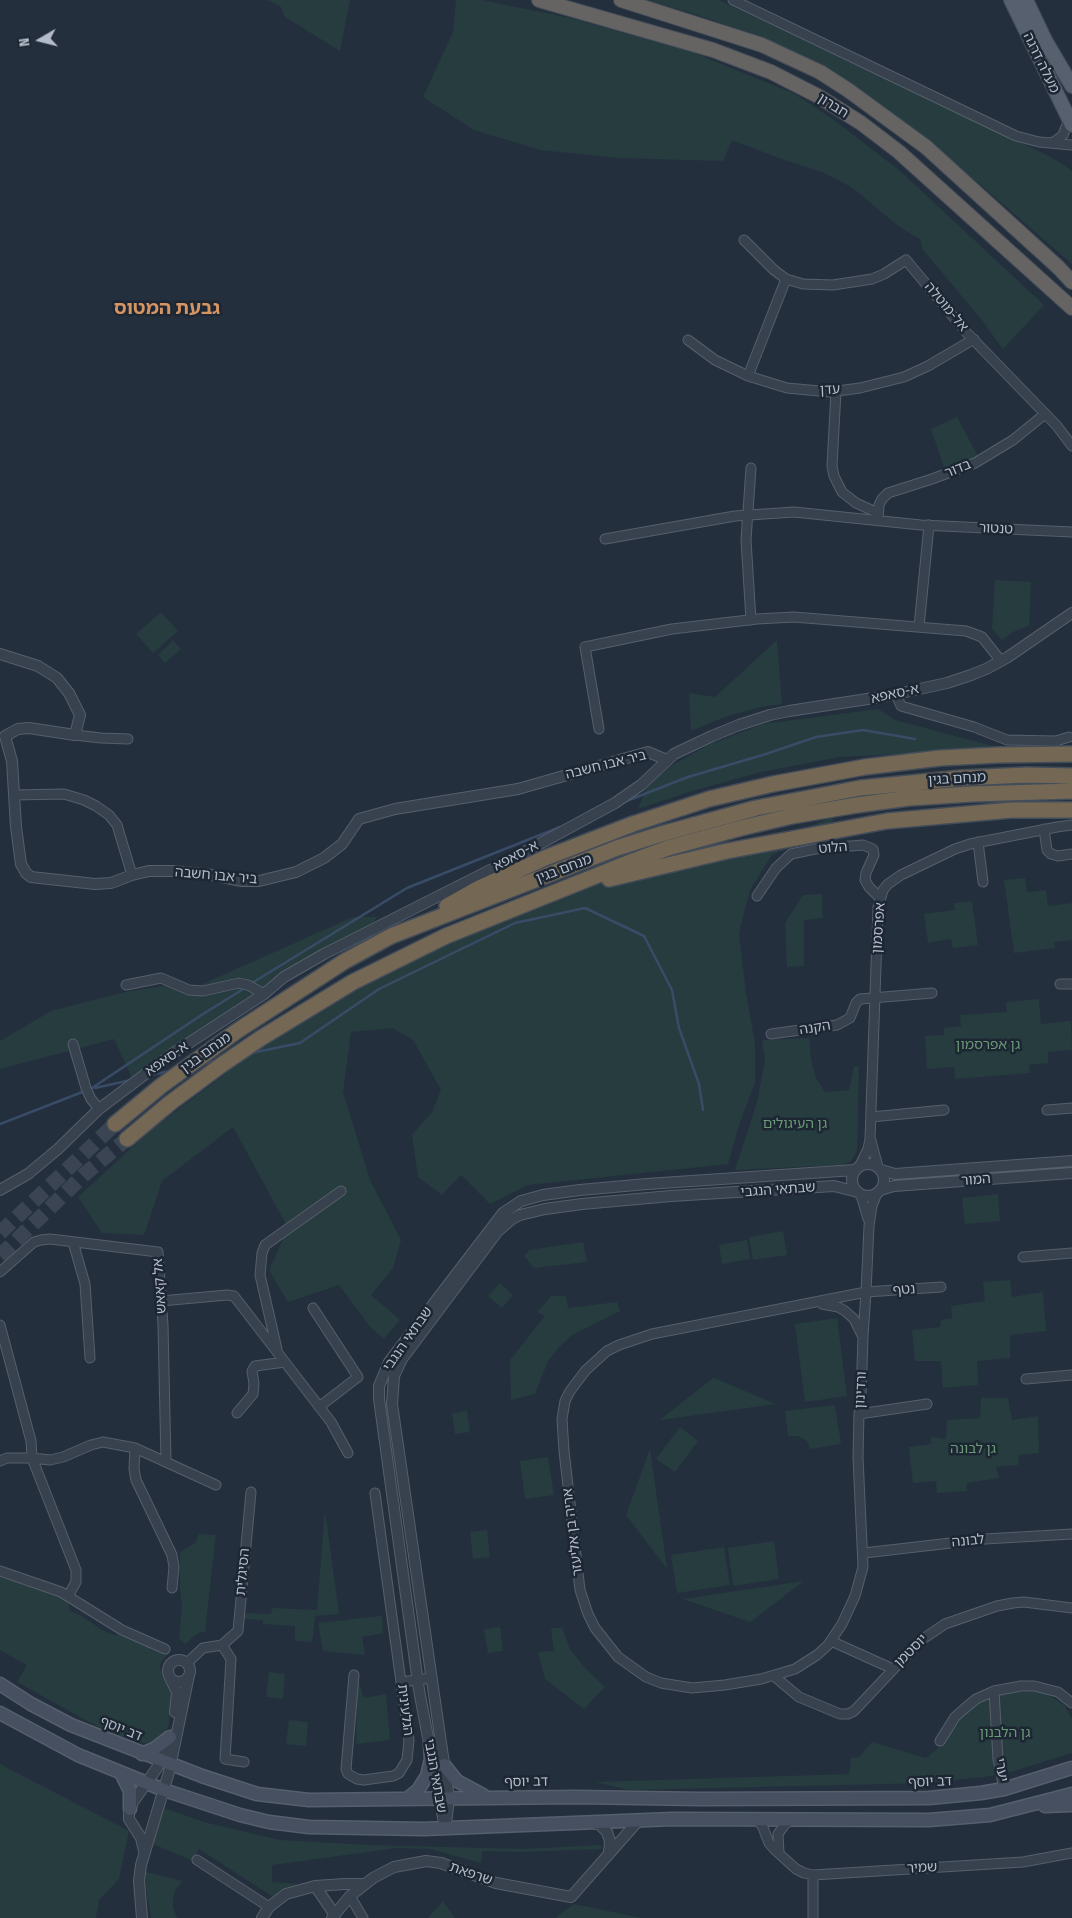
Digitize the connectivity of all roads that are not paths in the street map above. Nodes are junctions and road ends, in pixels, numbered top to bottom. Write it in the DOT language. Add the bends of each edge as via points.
graph roads {
  1 [pos="539,0"];
  2 [pos="732,0"];
  3 [pos="1011,0"];
  4 [pos="1026,0"];
  5 [pos="625,1"];
  6 [pos="1072,86"];
  7 [pos="1070,122"];
  8 [pos="1046,143"];
  9 [pos="1072,145"];
  10 [pos="744,240"];
  11 [pos="786,279"];
  12 [pos="1072,282"];
  13 [pos="1072,308"];
  14 [pos="688,340"];
  15 [pos="974,340"];
  16 [pos="748,376"];
  17 [pos="836,391"];
  18 [pos="1045,414"];
  19 [pos="1072,446"];
  20 [pos="751,468"];
  21 [pos="749,515"];
  22 [pos="878,516"];
  23 [pos="925,525"];
  24 [pos="1072,532"];
  25 [pos="605,539"];
  26 [pos="1072,613"];
  27 [pos="750,620"];
  28 [pos="919,627"];
  29 [pos="0,654"];
  30 [pos="1001,661"];
  31 [pos="896,694"];
  32 [pos="599,729"];
  33 [pos="2,735"];
  34 [pos="76,735"];
  35 [pos="1069,736"];
  36 [pos="128,739"];
  37 [pos="1072,754"];
  38 [pos="667,760"];
  39 [pos="1072,776"];
  40 [pos="1072,791"];
  41 [pos="14,795"];
  42 [pos="1072,810"];
  43 [pos="1072,825"];
  44 [pos="1044,829"];
  45 [pos="978,842"];
  46 [pos="1072,854"];
  47 [pos="132,875"];
  48 [pos="983,882"];
  49 [pos="557,893"];
  50 [pos="757,896"];
  51 [pos="880,898"];
  52 [pos="391,936"];
  53 [pos="126,984"];
  54 [pos="1060,984"];
  55 [pos="1072,984"];
  56 [pos="932,993"];
  57 [pos="264,994"];
  58 [pos="875,999"];
  59 [pos="771,1034"];
  60 [pos="73,1044"];
  61 [pos="1072,1108"];
  62 [pos="99,1109"];
  63 [pos="944,1110"];
  64 [pos="1046,1110"];
  65 [pos="871,1117"];
  66 [pos="115,1124"];
  67 [pos="127,1139"];
  68 [pos="870,1139"];
  69 [pos="1072,1161"];
  70 [pos="857,1168"];
  71 [pos="879,1169"];
  72 [pos="1072,1173"];
  73 [pos="0,1190"];
  74 [pos="341,1191"];
  75 [pos="879,1192"];
  76 [pos="860,1194"];
  77 [pos="869,1226"];
  78 [pos="73,1242"];
  79 [pos="1072,1253"];
  80 [pos="1023,1257"];
  81 [pos="0,1272"];
  82 [pos="941,1288"];
  83 [pos="866,1292"];
  84 [pos="161,1301"];
  85 [pos="814,1303"];
  86 [pos="313,1308"];
  87 [pos="0,1325"];
  88 [pos="863,1337"];
  89 [pos="278,1353"];
  90 [pos="90,1358"];
  91 [pos="285,1362"];
  92 [pos="1072,1375"];
  93 [pos="1026,1379"];
  94 [pos="927,1404"];
  95 [pos="319,1407"];
  96 [pos="237,1413"];
  97 [pos="859,1414"];
  98 [pos="135,1448"];
  99 [pos="348,1454"];
  100 [pos="32,1458"];
  101 [pos="0,1461"];
  102 [pos="166,1462"];
  103 [pos="216,1485"];
  104 [pos="251,1492"];
  105 [pos="375,1494"];
  106 [pos="1072,1534"];
  107 [pos="864,1553"];
  108 [pos="0,1571"];
  109 [pos="172,1588"];
  110 [pos="68,1596"];
  111 [pos="1072,1608"];
  112 [pos="831,1641"];
  113 [pos="222,1645"];
  114 [pos="166,1649"];
  115 [pos="187,1663"];
  116 [pos="893,1670"];
  117 [pos="354,1675"];
  118 [pos="189,1676"];
  119 [pos="774,1676"];
  120 [pos="170,1678"];
  121 [pos="431,1678"];
  122 [pos="417,1680"];
  123 [pos="401,1682"];
  124 [pos="0,1684"];
  125 [pos="994,1691"];
  126 [pos="1072,1703"];
  127 [pos="0,1713"];
  128 [pos="170,1736"];
  129 [pos="940,1741"];
  130 [pos="430,1744"];
  131 [pos="142,1754"];
  132 [pos="166,1762"];
  133 [pos="244,1762"];
  134 [pos="444,1765"];
  135 [pos="1072,1768"];
  136 [pos="121,1773"];
  137 [pos="147,1783"];
  138 [pos="1004,1789"];
  139 [pos="164,1790"];
  140 [pos="1072,1794"];
  141 [pos="488,1797"];
  142 [pos="408,1798"];
  143 [pos="444,1798"];
  144 [pos="1072,1805"];
  145 [pos="1028,1806"];
  146 [pos="130,1809"];
  147 [pos="755,1819"];
  148 [pos="796,1819"];
  149 [pos="639,1820"];
  150 [pos="590,1822"];
  151 [pos="153,1824"];
  152 [pos="134,1825"];
  153 [pos="445,1828"];
  154 [pos="145,1852"];
  155 [pos="779,1853"];
  156 [pos="1072,1853"];
  157 [pos="608,1854"];
  158 [pos="197,1860"];
  159 [pos="813,1875"];
  160 [pos="364,1884"];
  161 [pos="315,1886"];
  162 [pos="350,1896"];
  163 [pos="269,1907"];
  164 [pos="333,1916"];
  165 [pos="142,1918"];
  166 [pos="262,1918"];
  167 [pos="363,1918"];
  168 [pos="813,1918"];
  1 -- 13 [label="highway, חברון" via="712,50 771,72 818,96 900,152"];
  2 -- 8 [label="street" via="1016,136"];
  3 -- 7 [label="main road, מעלה דרגה"];
  4 -- 6 [label="main road, מעלה דרגה"];
  5 -- 12 [label="highway, חברון" via="762,45 820,72 926,147"];
  7 -- 8 [label="street" via="1063,135 1054,142"];
  8 -- 9 [label="street"];
  10 -- 11 [label="street, אל-מוטלה"];
  11 -- 15 [label="street, אל-מוטלה" via="814,285 849,284 884,274 906,260"];
  11 -- 16 [label="street"];
  14 -- 16 [label="street, עדן" via="715,360"];
  15 -- 17 [label="street, עדן" via="904,377"];
  15 -- 18 [label="street, אל-מוטלה"];
  16 -- 17 [label="street, עדן" via="787,388"];
  17 -- 22 [label="street" via="834,476 842,492"];
  18 -- 19 [label="street, אל-מוטלה"];
  18 -- 22 [label="street, בדור" via="1013,440 975,463 888,494 882,499"];
  20 -- 21 [label="street"];
  21 -- 22 [label="street, טנטור" via="794,512"];
  21 -- 25 [label="street, טנטור"];
  21 -- 27 [label="street" via="746,540"];
  22 -- 23 [label="street, טנטור"];
  23 -- 24 [label="street, טנטור"];
  23 -- 28 [label="street"];
  26 -- 30 [label="street, א-סאפא"];
  27 -- 28 [label="street" via="813,618"];
  27 -- 32 [label="street" via="672,629 585,647"];
  28 -- 30 [label="street" via="974,633 988,642"];
  29 -- 34 [label="street" via="38,666 57,678 80,715"];
  30 -- 31 [label="street, א-סאפא" via="947,683"];
  31 -- 35 [label="street" via="901,706 1007,740 1056,741"];
  31 -- 38 [label="street, א-סאפא" via="789,711 754,720 694,744"];
  33 -- 34 [label="street" via="29,728"];
  33 -- 41 [label="street, ביר אבו חשבה" via="12,761"];
  34 -- 36 [label="street"];
  37 -- 52 [label="highway" via="940,758 773,784 709,800 633,824 545,858 479,888"];
  38 -- 47 [label="street, ביר אבו חשבה" via="648,752 518,789 395,809 359,819 342,844 324,858 296,872 259,881 173,871"];
  38 -- 57 [label="street, א-סאפא" via="641,785 615,803 324,954 284,977"];
  39 -- 52 [label="highway, מנחם בגין" via="1027,775 907,782 756,808 618,848"];
  40 -- 49 [label="highway, מנחם בגין" via="908,798 792,816 668,848"];
  41 -- 47 [label="street" via="64,794 96,806 117,825"];
  41 -- 47 [label="street, ביר אבו חשבה" via="21,864 31,877 95,884 111,883"];
  42 -- 49 [label="highway" via="1012,810 849,827 727,851"];
  43 -- 44 [label="street, אפרסמון"];
  44 -- 45 [label="street, אפרסמון"];
  44 -- 46 [label="street" via="1047,850 1051,854"];
  45 -- 48 [label="street"];
  45 -- 51 [label="street, אפרסמון" via="954,849 901,875 888,884"];
  49 -- 67 [label="highway, מנחם בגין" via="446,936 353,982 220,1066"];
  50 -- 51 [label="street, הלוט" via="776,868 791,854 863,845 873,849 874,855 865,880"];
  51 -- 58 [label="street, אפרסמון"];
  52 -- 66 [label="highway, מנחם בגין" via="338,965 237,1030 160,1086"];
  53 -- 57 [label="street" via="160,978 189,990 203,991 240,983"];
  54 -- 55 [label="street"];
  56 -- 58 [label="street"];
  57 -- 62 [label="street, א-סאפא" via="172,1054"];
  58 -- 59 [label="street, הקנה" via="860,999 850,1018 836,1025"];
  58 -- 65 [label="street, אפרסמון"];
  60 -- 62 [label="street" via="90,1099"];
  61 -- 64 [label="street"];
  62 -- 73 [label="street, א-סאפא" via="50,1156 28,1174"];
  63 -- 65 [label="street"];
  65 -- 68 [label="street, אפרסמון"];
  68 -- 70 [label="street, אפרסמון"];
  68 -- 71 [label="street, אפרסמון"];
  69 -- 71 [label="street, המור" via="895,1174"];
  70 -- 71 [label="street" via="868,1164"];
  70 -- 76 [label="street" via="852,1179"];
  70 -- 122 [label="street, שבתאי הנגבי" via="580,1190 530,1198 503,1213 400,1347 379,1386"];
  71 -- 75 [label="street" via="884,1182"];
  72 -- 75 [label="street, המור" via="894,1186"];
  74 -- 89 [label="street" via="265,1245 260,1275"];
  75 -- 76 [label="street" via="870,1196"];
  75 -- 77 [label="street, ורדינון" via="872,1206"];
  76 -- 77 [label="street, ורדינון"];
  76 -- 121 [label="street, שבתאי הנגבי" via="834,1186 582,1204 528,1213 512,1219 498,1231 402,1359 392,1386"];
  77 -- 83 [label="street, ורדינון"];
  78 -- 81 [label="street, אל קאאש" via="50,1239 34,1242"];
  78 -- 84 [label="street, אל קאאש" via="158,1252"];
  78 -- 90 [label="street" via="85,1284"];
  79 -- 80 [label="street"];
  82 -- 83 [label="street, נטף"];
  83 -- 85 [label="street, אריה בן אליעזר"];
  83 -- 88 [label="street, ורדינון"];
  84 -- 89 [label="street" via="234,1296"];
  84 -- 102 [label="street, אל קאאש"];
  85 -- 88 [label="street" via="829,1304 845,1311 854,1319"];
  85 -- 119 [label="street, אריה בן אליעזר" via="652,1334 619,1345 586,1370 570,1391 563,1408 564,1451 580,1590 588,1614 606,1644 633,1669 654,1680 676,1686 725,1685"];
  86 -- 95 [label="street" via="358,1377"];
  87 -- 100 [label="street" via="31,1441"];
  88 -- 97 [label="street, ורדינון"];
  89 -- 91 [label="street"];
  91 -- 95 [label="street"];
  91 -- 96 [label="street" via="255,1366 252,1371 253,1394"];
  92 -- 93 [label="street"];
  94 -- 97 [label="street"];
  95 -- 99 [label="street"];
  97 -- 107 [label="street, ורדינון" via="858,1457"];
  98 -- 100 [label="street" via="103,1442 50,1460"];
  98 -- 102 [label="street"];
  98 -- 109 [label="street" via="136,1480 172,1555"];
  100 -- 101 [label="street"];
  100 -- 110 [label="street" via="76,1570 76,1582"];
  102 -- 103 [label="street"];
  104 -- 113 [label="street, הסיגלית" via="238,1631"];
  105 -- 123 [label="street, הגלעינית"];
  106 -- 107 [label="street, לבונה" via="985,1539"];
  107 -- 112 [label="street, אריה בן אליעזר" via="855,1596"];
  108 -- 110 [label="street"];
  110 -- 114 [label="street" via="122,1630"];
  111 -- 116 [label="street, יוסטמן" via="1024,1602 996,1606 932,1631"];
  112 -- 116 [label="street"];
  112 -- 119 [label="street, אריה בן אליעזר" via="811,1661"];
  113 -- 115 [label="street" via="203,1648"];
  113 -- 133 [label="street" via="231,1659 225,1760"];
  115 -- 118 [label="street"];
  115 -- 120 [label="street" via="180,1659 172,1661 167,1669"];
  116 -- 119 [label="street, יוסטמן" via="848,1714 840,1714 799,1697"];
  117 -- 123 [label="street, הגלעינית" via="346,1769 357,1779 393,1776 399,1773 407,1760 409,1740"];
  118 -- 120 [label="street" via="179,1682"];
  118 -- 132 [label="street"];
  120 -- 128 [label="street" via="177,1692"];
  121 -- 122 [label="street"];
  121 -- 134 [label="street, שבתאי הנגבי"];
  122 -- 123 [label="street"];
  122 -- 130 [label="street, שבתאי הנגבי"];
  124 -- 131 [label="main road, דב יוסף" via="71,1725"];
  125 -- 126 [label="street" via="1034,1686 1058,1692"];
  125 -- 129 [label="street" via="955,1717"];
  125 -- 138 [label="street, יערי" via="998,1759"];
  127 -- 136 [label="main road" via="54,1743"];
  128 -- 131 [label="main road"];
  128 -- 132 [label="street"];
  130 -- 142 [label="main road" via="427,1776"];
  130 -- 143 [label="street, שבתאי הנגבי"];
  131 -- 132 [label="main road, דב יוסף"];
  132 -- 137 [label="street"];
  132 -- 139 [label="street"];
  132 -- 142 [label="main road, דב יוסף" via="257,1794 333,1800"];
  134 -- 141 [label="main road" via="462,1785"];
  134 -- 143 [label="street, שבתאי הנגבי"];
  135 -- 138 [label="main road, דב יוסף"];
  136 -- 137 [label="main road"];
  136 -- 146 [label="main road" via="130,1791"];
  137 -- 139 [label="main road"];
  137 -- 146 [label="street"];
  138 -- 141 [label="main road, דב יוסף" via="930,1798"];
  139 -- 151 [label="street"];
  139 -- 153 [label="main road" via="240,1815 289,1825 346,1829"];
  140 -- 145 [label="main road"];
  141 -- 143 [label="main road, דב יוסף"];
  142 -- 143 [label="main road, דב יוסף"];
  143 -- 153 [label="street, שבתאי הנגבי"];
  144 -- 145 [label="main road"];
  145 -- 148 [label="main road" via="958,1818"];
  146 -- 152 [label="street" via="129,1819"];
  147 -- 148 [label="main road"];
  147 -- 149 [label="main road"];
  147 -- 155 [label="street, שמיר"];
  148 -- 155 [label="street" via="785,1824 780,1832"];
  149 -- 150 [label="main road"];
  149 -- 157 [label="street, שרפאת"];
  150 -- 153 [label="main road"];
  150 -- 157 [label="street" via="607,1832 610,1841"];
  151 -- 152 [label="street" via="143,1828"];
  151 -- 154 [label="street"];
  152 -- 154 [label="street"];
  154 -- 165 [label="street" via="139,1881"];
  155 -- 159 [label="street, שמיר" via="796,1869"];
  156 -- 159 [label="street, שמיר" via="1023,1862"];
  157 -- 160 [label="street, שרפאת" via="571,1897 496,1882 426,1861 394,1867"];
  158 -- 163 [label="street"];
  159 -- 168 [label="street"];
  160 -- 161 [label="street"];
  160 -- 162 [label="street, שרפאת"];
  161 -- 163 [label="street" via="286,1894"];
  161 -- 164 [label="street"];
  162 -- 164 [label="street, שרפאת"];
  162 -- 167 [label="street"];
  163 -- 166 [label="street"];
}
